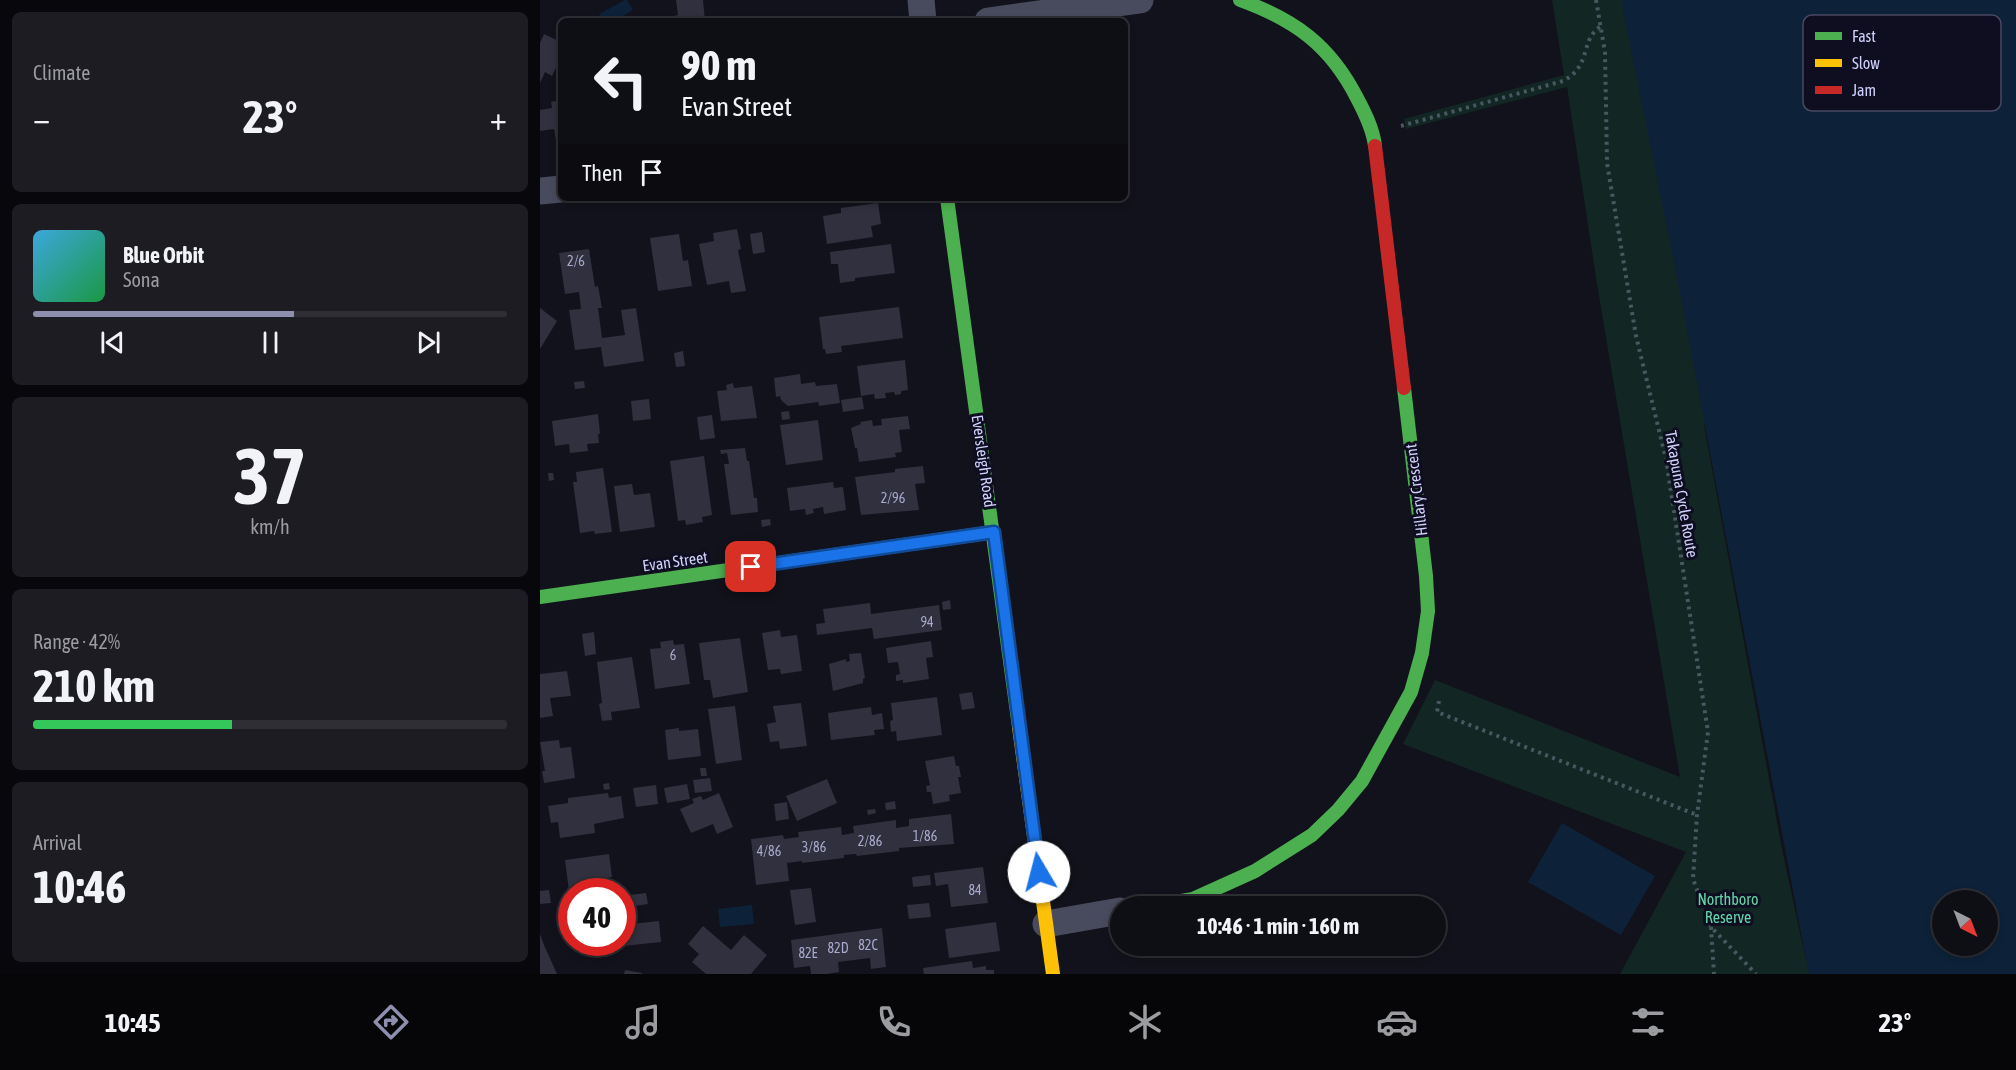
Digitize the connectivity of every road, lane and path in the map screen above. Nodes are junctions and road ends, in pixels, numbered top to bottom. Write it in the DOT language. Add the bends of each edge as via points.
graph roads {
  1 [pos="921,0"];
  2 [pos="1140,0"];
  3 [pos="1240,0"];
  4 [pos="1596,0"];
  5 [pos="923,18"];
  6 [pos="1010,18"];
  7 [pos="1600,27"];
  8 [pos="1398,118"];
  9 [pos="558,189"];
  10 [pos="540,191"];
  11 [pos="947,201"];
  12 [pos="994,532"];
  13 [pos="540,597"];
  14 [pos="1433,699"];
  15 [pos="1697,815"];
  16 [pos="1200,896"];
  17 [pos="1110,913"];
  18 [pos="1046,924"];
  19 [pos="1711,927"];
  20 [pos="1053,974"];
  21 [pos="1714,974"];
  22 [pos="1756,974"];
  1 -- 5 [label="street"];
  2 -- 6 [label="street"];
  3 -- 16 [label="street, Hillary Crescent" via="1286,18 1319,44 1352,86 1374,135 1428,611 1411,692 1362,780 1338,810 1312,835 1255,872"];
  4 -- 7 [label="path, Takapuna Cycle Route"];
  7 -- 8 [label="path" via="1592,36 1579,69 1563,81 1401,126"];
  7 -- 15 [label="path, Takapuna Cycle Route" via="1605,52 1607,163 1634,326 1666,459 1708,732"];
  9 -- 10 [label="street"];
  11 -- 12 [label="street, Eversleigh Road"];
  12 -- 13 [label="street, Evan Street"];
  12 -- 18 [label="street, Eversleigh Road"];
  14 -- 15 [label="path" via="1440,701 1437,712"];
  15 -- 19 [label="path, Takapuna Cycle Route" via="1693,879"];
  17 -- 18 [label="street"];
  18 -- 20 [label="street, Eversleigh Road"];
  19 -- 21 [label="path"];
  19 -- 22 [label="path, Takapuna Cycle Route"];
}
